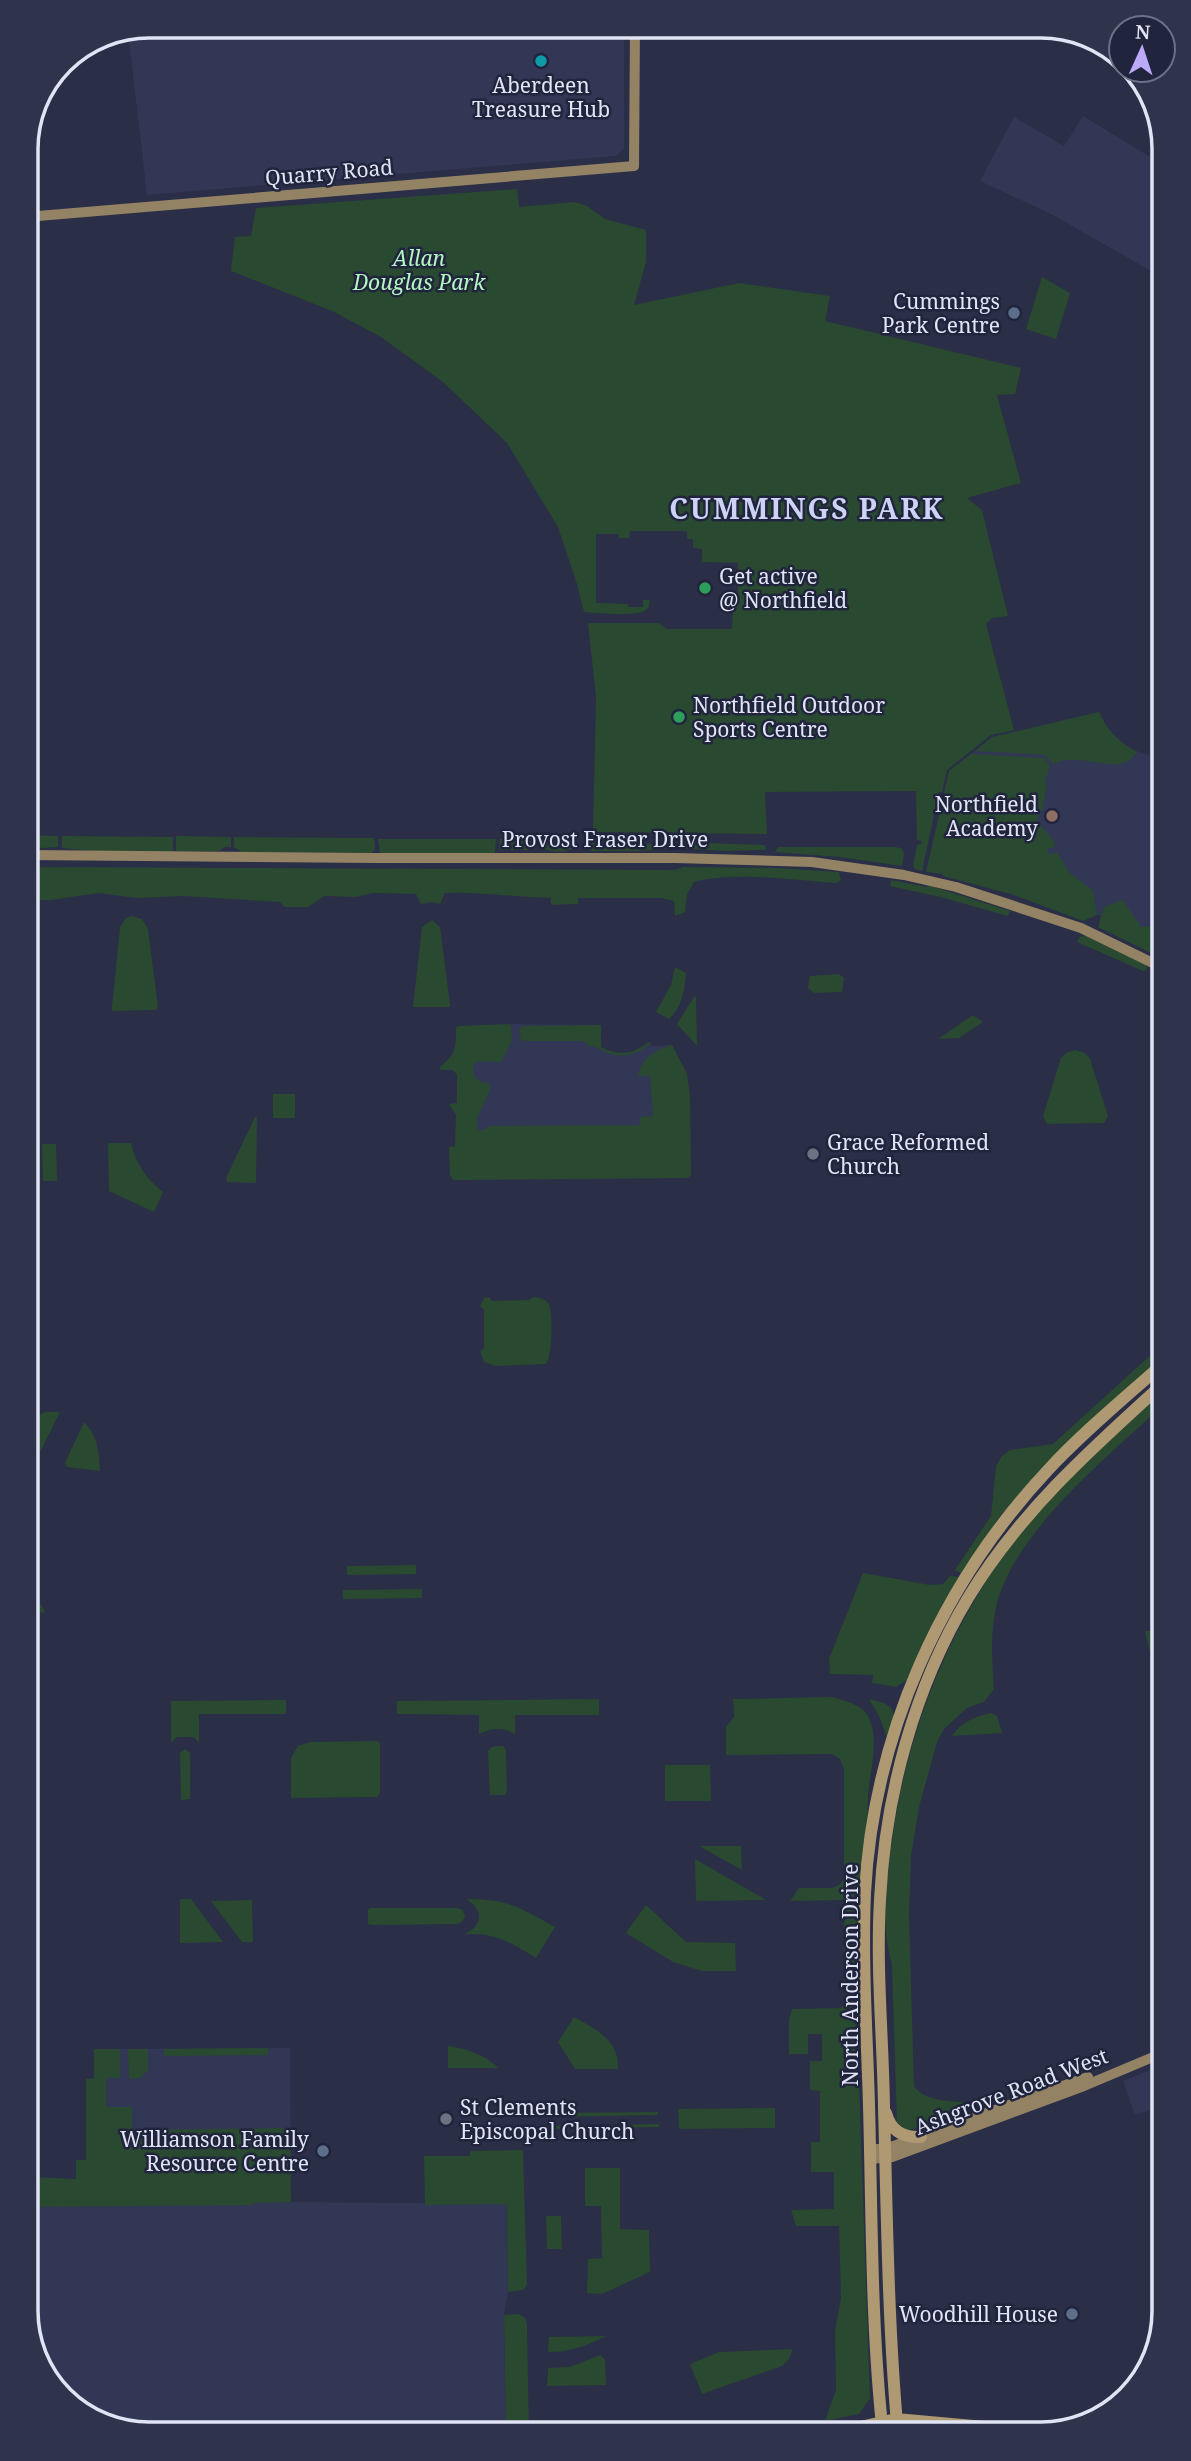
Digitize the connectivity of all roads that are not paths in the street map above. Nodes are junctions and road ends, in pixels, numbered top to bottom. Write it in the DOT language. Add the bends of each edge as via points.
graph roads {
  1 [pos="635,39"];
  2 [pos="39,216"];
  3 [pos="39,855"];
  4 [pos="1152,963"];
  5 [pos="1152,1374"];
  6 [pos="1152,1394"];
  7 [pos="1152,2056"];
  8 [pos="1152,2057"];
  9 [pos="884,2099"];
  10 [pos="921,2137"];
  11 [pos="870,2154"];
  12 [pos="885,2154"];
  13 [pos="896,2419"];
  14 [pos="882,2421"];
  15 [pos="878,2422"];
  16 [pos="896,2422"];
  17 [pos="929,2422"];
  1 -- 2 [label="street, Quarry Road" via="634,166"];
  3 -- 4 [label="street, Provost Fraser Drive" via="812,862 904,875 968,891 1081,928"];
  5 -- 11 [label="main road, North Anderson Drive" via="1067,1451 1014,1509 947,1608 907,1695 878,1798 867,1869"];
  6 -- 9 [label="main road, North Anderson Drive" via="1067,1472 1026,1519 969,1597 927,1681 900,1770 885,1846 880,1914"];
  7 -- 10 [label="street, Ashgrove Road West"];
  8 -- 12 [label="street, Ashgrove Road West" via="1084,2086"];
  9 -- 10 [label="main road" via="891,2125 903,2136"];
  9 -- 12 [label="main road, North Anderson Drive"];
  10 -- 12 [label="street, Ashgrove Road West"];
  11 -- 12 [label="street, Ashgrove Road West"];
  11 -- 14 [label="main road, North Anderson Drive"];
  12 -- 13 [label="main road, North Anderson Drive"];
  13 -- 14 [label="main road"];
  13 -- 16 [label="main road, North Anderson Drive"];
  13 -- 17 [label="main road"];
  14 -- 15 [label="main road"];
}
